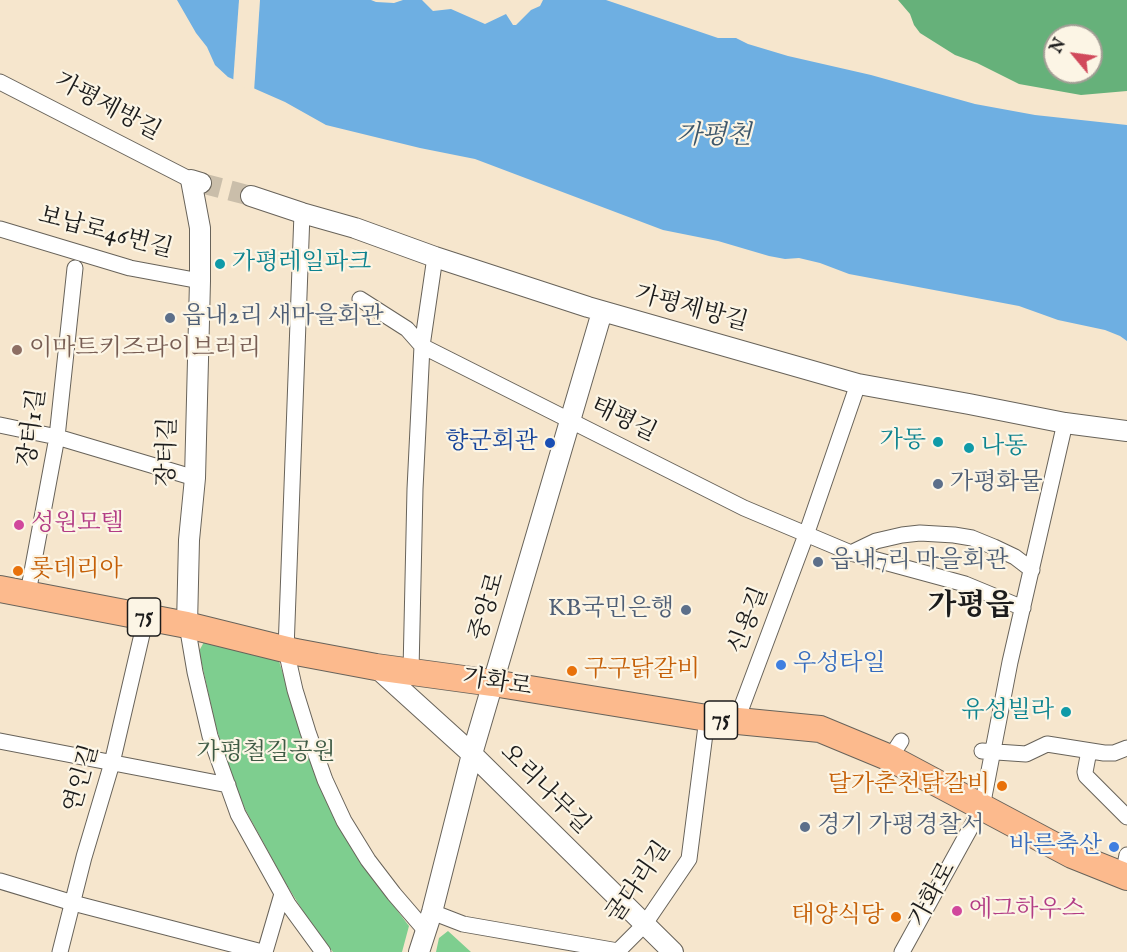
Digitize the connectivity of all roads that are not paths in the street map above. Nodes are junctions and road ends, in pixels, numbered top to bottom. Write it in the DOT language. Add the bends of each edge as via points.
graph roads {
  1 [pos="0,82"];
  2 [pos="196,182"];
  3 [pos="251,196"];
  4 [pos="302,213"];
  5 [pos="0,229"];
  6 [pos="435,257"];
  7 [pos="75,268"];
  8 [pos="200,281"];
  9 [pos="360,299"];
  10 [pos="602,312"];
  11 [pos="422,345"];
  12 [pos="858,384"];
  13 [pos="570,420"];
  14 [pos="1065,423"];
  15 [pos="0,425"];
  16 [pos="1127,431"];
  17 [pos="57,437"];
  18 [pos="195,478"];
  19 [pos="806,535"];
  20 [pos="851,553"];
  21 [pos="1032,570"];
  22 [pos="0,589"];
  23 [pos="28,593"];
  24 [pos="1023,608"];
  25 [pos="146,617"];
  26 [pos="187,625"];
  27 [pos="286,650"];
  28 [pos="376,667"];
  29 [pos="411,671"];
  30 [pos="493,683"];
  31 [pos="707,718"];
  32 [pos="736,722"];
  33 [pos="0,741"];
  34 [pos="1127,748"];
  35 [pos="987,751"];
  36 [pos="1089,751"];
  37 [pos="472,754"];
  38 [pos="112,762"];
  39 [pos="228,785"];
  40 [pos="982,807"];
  41 [pos="1127,817"];
  42 [pos="1126,869"];
  43 [pos="0,881"];
  44 [pos="282,894"];
  45 [pos="73,903"];
  46 [pos="428,921"];
  47 [pos="644,926"];
  48 [pos="60,952"];
  49 [pos="263,952"];
  50 [pos="323,952"];
  51 [pos="419,952"];
  52 [pos="620,952"];
  53 [pos="673,952"];
  54 [pos="902,952"];
  1 -- 2 [label="street, 가평제방길"];
  2 -- 8 [label="street, 가평제방길"];
  3 -- 4 [label="street, 가평제방길"];
  4 -- 6 [label="street, 가평제방길"];
  4 -- 27 [label="street"];
  5 -- 8 [label="street, 보납로46번길" via="130,268"];
  6 -- 10 [label="street, 가평제방길"];
  6 -- 11 [label="street"];
  7 -- 17 [label="street, 장터1길"];
  8 -- 18 [label="street, 장터길"];
  9 -- 11 [label="street, 태평길" via="406,329"];
  10 -- 12 [label="street, 가평제방길"];
  10 -- 13 [label="street, 중앙로"];
  11 -- 13 [label="street, 태평길"];
  11 -- 29 [label="street"];
  12 -- 14 [label="street, 가평제방길"];
  12 -- 19 [label="street, 신용길"];
  13 -- 19 [label="street, 태평길"];
  13 -- 30 [label="street, 중앙로"];
  14 -- 16 [label="street, 가평제방길"];
  14 -- 21 [label="street"];
  15 -- 17 [label="street"];
  17 -- 18 [label="street"];
  17 -- 23 [label="street, 장터1길"];
  18 -- 26 [label="street, 장터길"];
  19 -- 20 [label="street"];
  19 -- 32 [label="street, 신용길"];
  20 -- 21 [label="street" via="887,538 937,534 972,538 1015,557"];
  20 -- 24 [label="street" via="965,584"];
  21 -- 24 [label="street"];
  22 -- 23 [label="main road, 가화로 / 75"];
  23 -- 25 [label="main road, 가화로 / 75"];
  24 -- 35 [label="street"];
  25 -- 26 [label="main road, 가화로 / 75"];
  25 -- 38 [label="street, 연인길"];
  26 -- 27 [label="main road, 가화로 / 75"];
  26 -- 39 [label="street" via="210,736"];
  27 -- 28 [label="main road, 가화로 / 75"];
  27 -- 46 [label="street" via="308,732 344,821 394,894"];
  28 -- 29 [label="main road, 가화로 / 75"];
  28 -- 37 [label="street, 오리나무길"];
  29 -- 30 [label="main road, 가화로 / 75"];
  30 -- 31 [label="main road, 가화로 / 75"];
  30 -- 37 [label="street, 중앙로"];
  31 -- 32 [label="main road, 가화로 / 75"];
  31 -- 47 [label="street, 굴다리길" via="689,859"];
  32 -- 40 [label="main road, 가화로 / 75" via="820,729 895,749"];
  33 -- 38 [label="street"];
  34 -- 36 [label="street" via="1114,753"];
  35 -- 36 [label="street" via="1026,754 1047,744"];
  35 -- 40 [label="street"];
  36 -- 41 [label="street" via="1086,776"];
  37 -- 46 [label="street, 중앙로"];
  37 -- 47 [label="street, 오리나무길"];
  38 -- 39 [label="street"];
  38 -- 45 [label="street, 연인길"];
  39 -- 44 [label="street" via="238,814"];
  40 -- 42 [label="main road, 가화로 / 75" via="1072,855"];
  40 -- 54 [label="street, 가화로"];
  43 -- 45 [label="street"];
  44 -- 49 [label="street"];
  44 -- 50 [label="street"];
  45 -- 48 [label="street, 연인길"];
  45 -- 49 [label="street"];
  46 -- 51 [label="street, 중앙로"];
  46 -- 52 [label="street, 굴다리길"];
  47 -- 52 [label="street, 굴다리길"];
  47 -- 53 [label="street, 오리나무길"];
}
